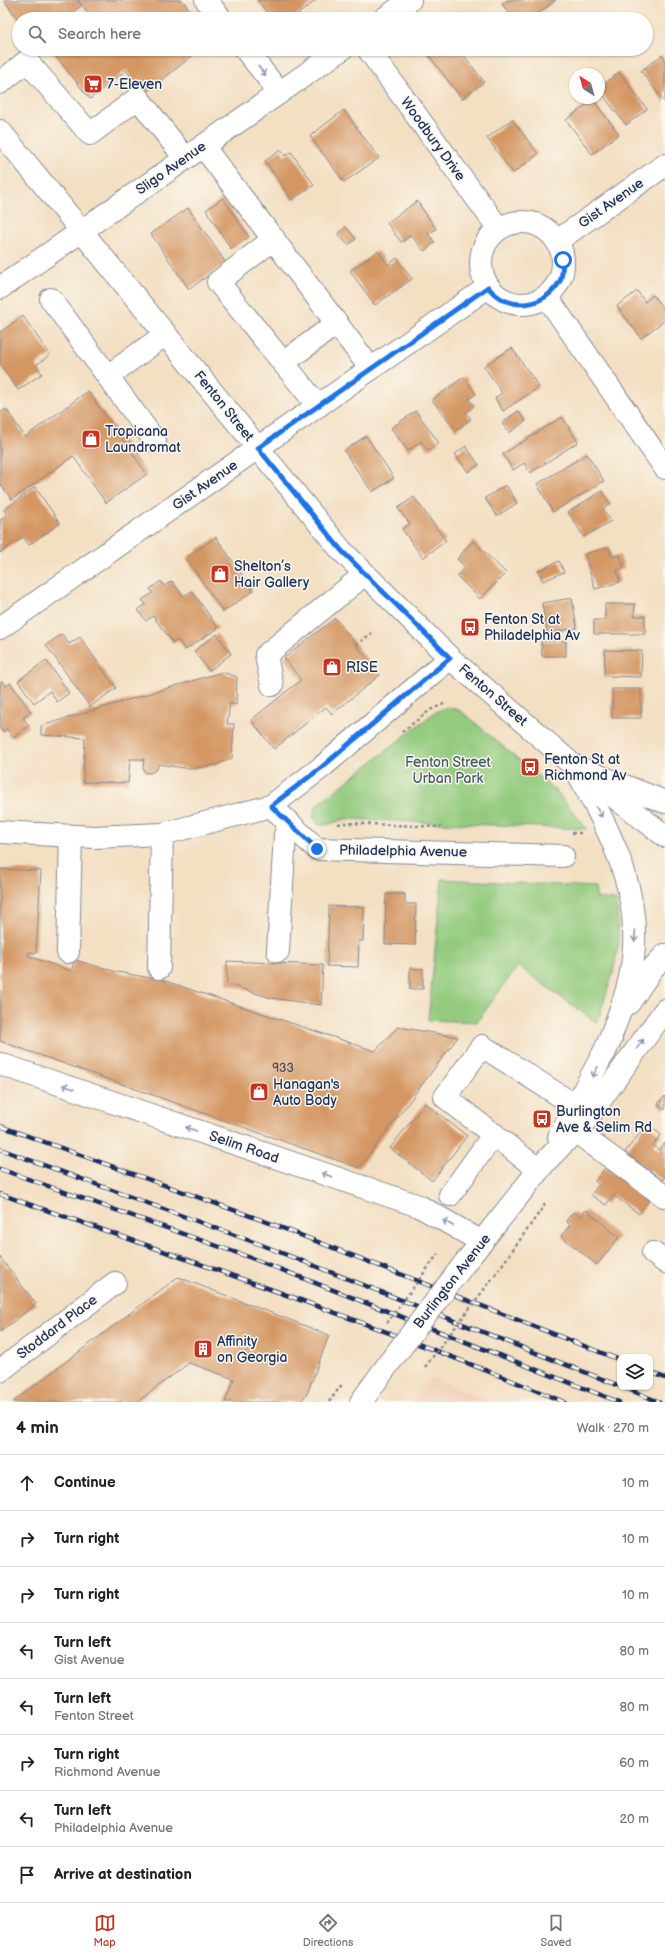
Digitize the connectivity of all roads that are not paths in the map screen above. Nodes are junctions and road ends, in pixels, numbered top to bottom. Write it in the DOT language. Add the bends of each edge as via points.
graph roads {
  1 [pos="206,0"];
  2 [pos="410,0"];
  3 [pos="215,12"];
  4 [pos="394,12"];
  5 [pos="251,56"];
  6 [pos="332,56"];
  7 [pos="373,56"];
  8 [pos="0,83"];
  9 [pos="279,92"];
  10 [pos="0,131"];
  11 [pos="203,146"];
  12 [pos="184,158"];
  13 [pos="665,165"];
  14 [pos="499,229"];
  15 [pos="82,230"];
  16 [pos="274,239"];
  17 [pos="557,241"];
  18 [pos="488,287"];
  19 [pos="0,288"];
  20 [pos="547,297"];
  21 [pos="51,299"];
  22 [pos="337,323"];
  23 [pos="166,334"];
  24 [pos="283,363"];
  25 [pos="371,369"];
  26 [pos="108,376"];
  27 [pos="318,406"];
  28 [pos="155,441"];
  29 [pos="258,448"];
  30 [pos="665,468"];
  31 [pos="364,574"];
  32 [pos="0,628"];
  33 [pos="450,658"];
  34 [pos="272,685"];
  35 [pos="574,766"];
  36 [pos="665,802"];
  37 [pos="271,806"];
  38 [pos="289,823"];
  39 [pos="0,832"];
  40 [pos="162,834"];
  41 [pos="72,836"];
  42 [pos="665,836"];
  43 [pos="563,856"];
  44 [pos="278,951"];
  45 [pos="68,952"];
  46 [pos="665,955"];
  47 [pos="159,968"];
  48 [pos="665,1010"];
  49 [pos="605,1052"];
  50 [pos="0,1064"];
  51 [pos="576,1106"];
  52 [pos="575,1131"];
  53 [pos="494,1134"];
  54 [pos="542,1166"];
  55 [pos="450,1194"];
  56 [pos="664,1196"];
  57 [pos="482,1242"];
  58 [pos="115,1283"];
  59 [pos="0,1371"];
  60 [pos="361,1402"];
  1 -- 3 [label="street"];
  2 -- 4 [label="street"];
  5 -- 9 [label="street, one-way"];
  6 -- 9 [label="street, Sligo Avenue"];
  7 -- 14 [label="street, Woodbury Drive"];
  8 -- 12 [label="street" via="27,61 90,134 138,98"];
  9 -- 11 [label="street, Sligo Avenue"];
  10 -- 15 [label="street, Fenton Street"];
  11 -- 12 [label="street, Sligo Avenue"];
  11 -- 16 [label="street"];
  12 -- 15 [label="street, Sligo Avenue"];
  13 -- 17 [label="street, Gist Avenue"];
  14 -- 17 [label="street" via="512,223 524,222 538,225"];
  14 -- 18 [label="street" via="487,241 480,262"];
  15 -- 19 [label="street, Sligo Avenue"];
  15 -- 23 [label="street, Fenton Street"];
  16 -- 22 [label="street"];
  16 -- 24 [label="street" via="218,282"];
  17 -- 20 [label="street" via="563,260 561,279"];
  18 -- 20 [label="street" via="495,296 510,303 528,305"];
  18 -- 25 [label="street, Gist Avenue"];
  20 -- 30 [label="street"];
  21 -- 26 [label="street"];
  22 -- 24 [label="street"];
  22 -- 25 [label="street"];
  23 -- 26 [label="street"];
  23 -- 29 [label="street, Fenton Street"];
  24 -- 27 [label="street"];
  25 -- 27 [label="street, Gist Avenue"];
  26 -- 28 [label="street"];
  27 -- 29 [label="street, Gist Avenue"];
  29 -- 31 [label="street, Fenton Street" via="341,550"];
  29 -- 32 [label="street, Gist Avenue"];
  31 -- 33 [label="street, Fenton Street"];
  31 -- 34 [label="street" via="266,655"];
  33 -- 35 [label="street, Fenton Street"];
  33 -- 37 [label="street" via="322,767"];
  35 -- 36 [label="street"];
  35 -- 42 [label="street, Fenton Street"];
  35 -- 49 [label="street, one-way" via="606,825 625,872 634,912 635,932 630,978"];
  37 -- 38 [label="street, Philadelphia Avenue"];
  37 -- 40 [label="street"];
  38 -- 43 [label="street, Philadelphia Avenue" via="317,849"];
  38 -- 44 [label="street" via="285,835"];
  39 -- 41 [label="street"];
  40 -- 41 [label="street"];
  40 -- 47 [label="street"];
  41 -- 45 [label="street"];
  46 -- 49 [label="street, Burlington Avenue" via="652,969 627,1006"];
  52 -- 48 [label="street, Burlington Avenue, one-way" via="586,1120"];
  49 -- 51 [label="street, Burlington Avenue, one-way"];
  57 -- 50 [label="street, Selim Road, one-way" via="419,1206"];
  51 -- 53 [label="street" via="482,1046 445,1097"];
  51 -- 54 [label="street, Burlington Avenue"];
  52 -- 54 [label="street, Burlington Avenue"];
  52 -- 56 [label="street"];
  53 -- 54 [label="street"];
  53 -- 55 [label="street"];
  54 -- 57 [label="street, Burlington Avenue"];
  57 -- 60 [label="street, Burlington Avenue, bridge"];
  58 -- 59 [label="street, Stoddard Place"];
}
